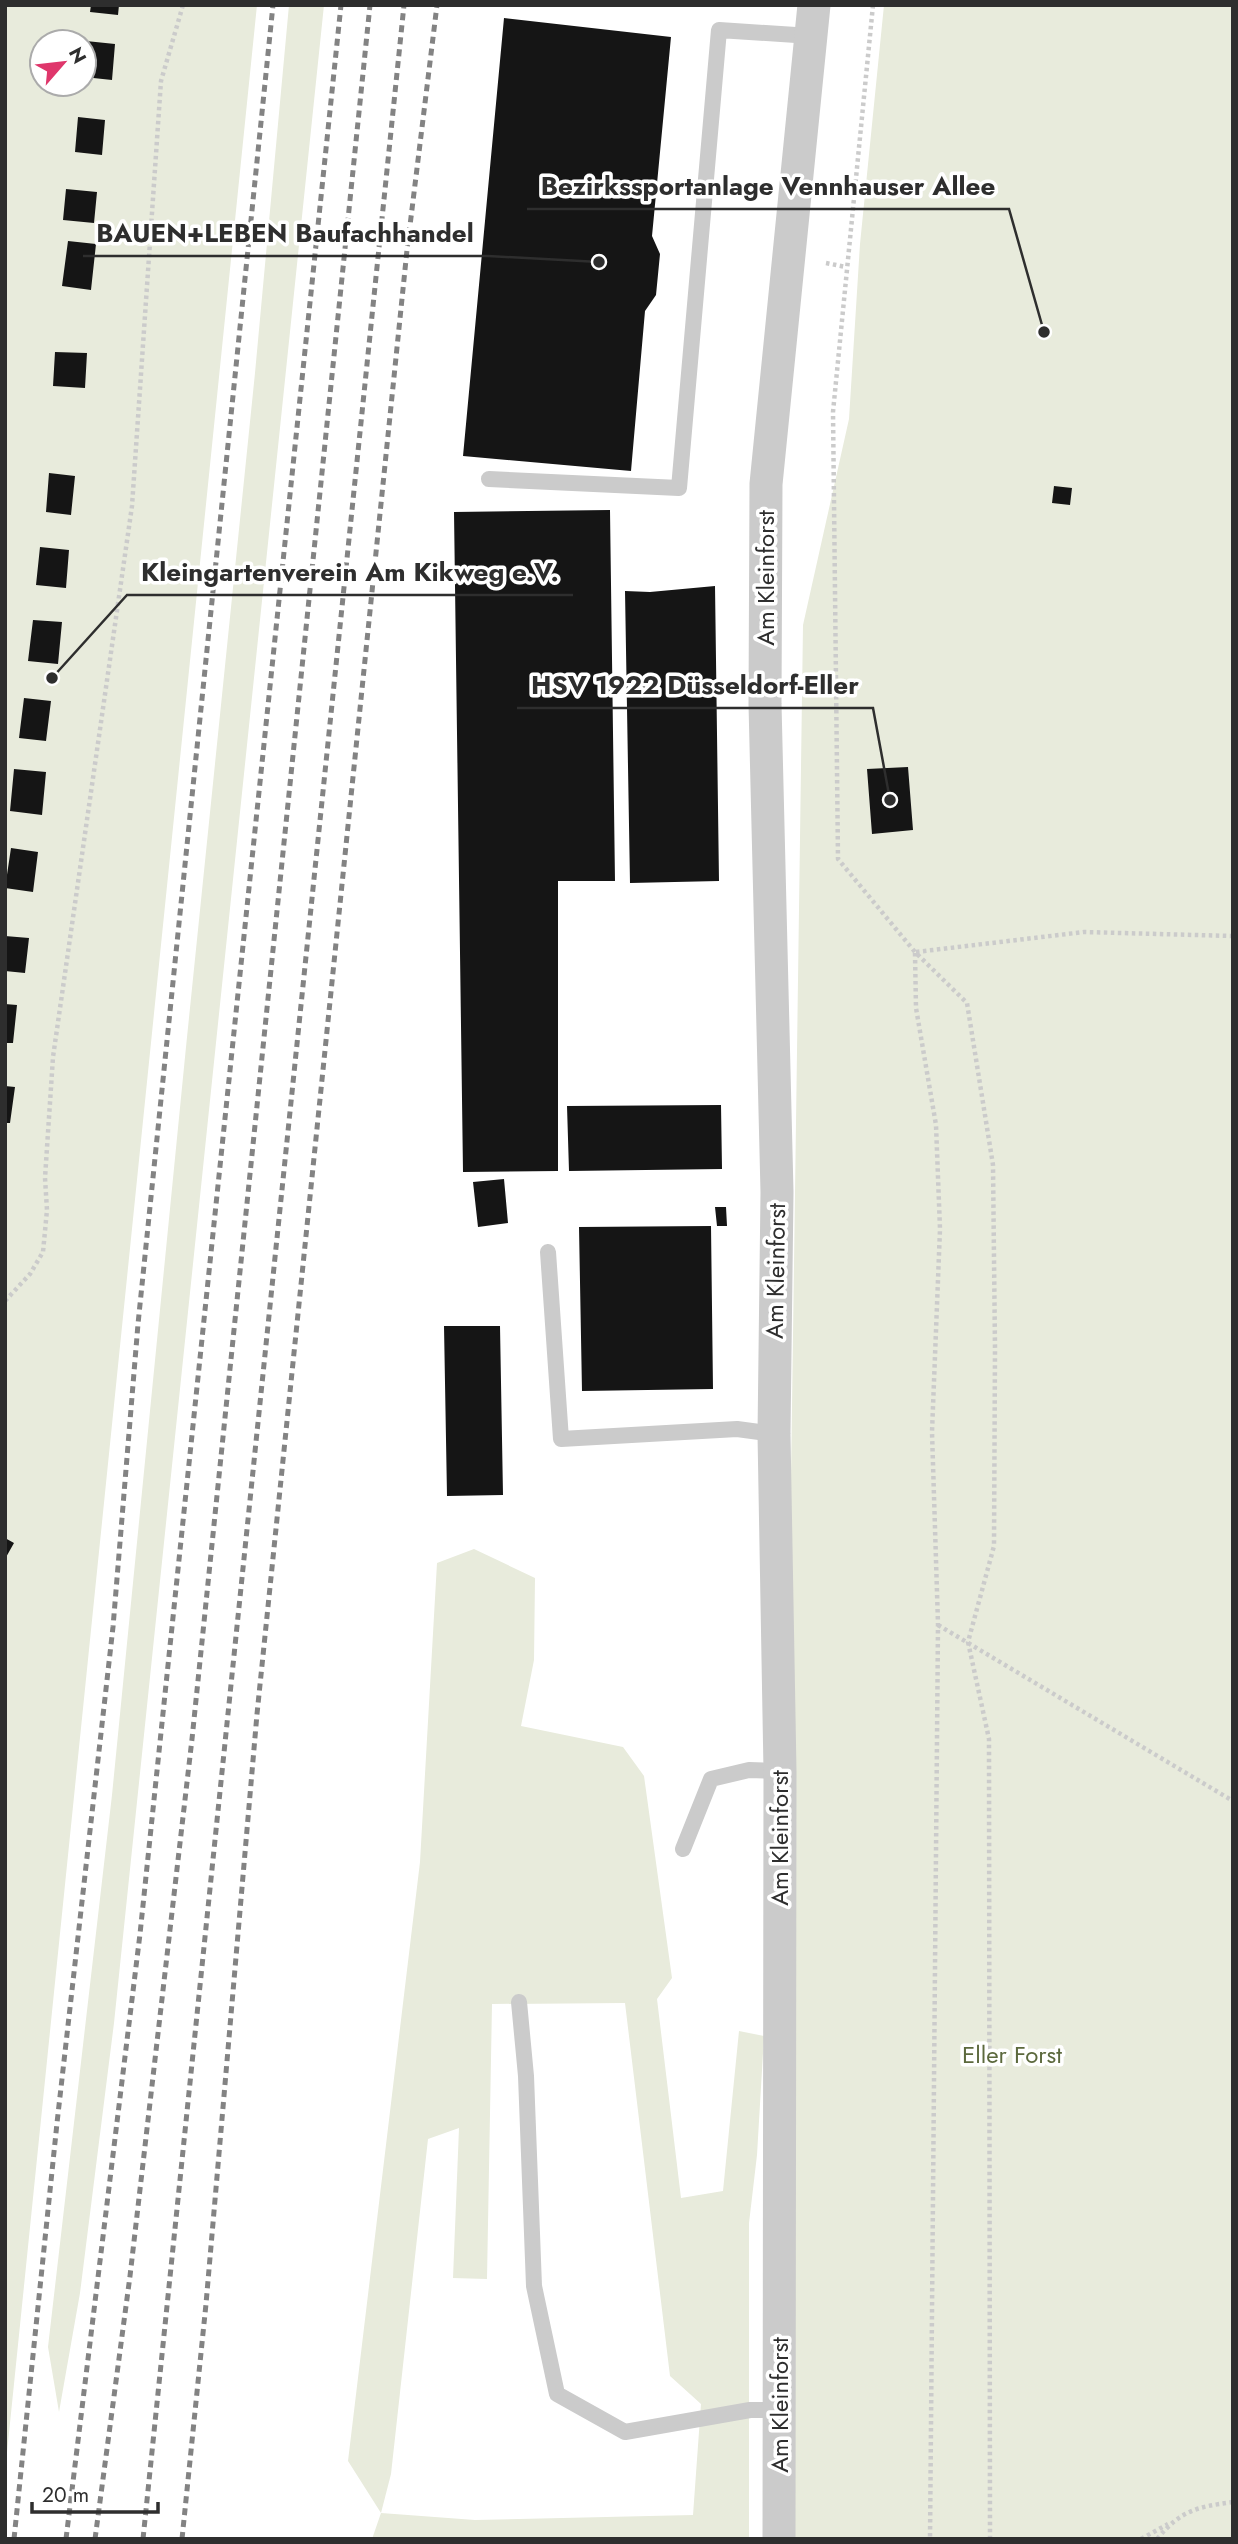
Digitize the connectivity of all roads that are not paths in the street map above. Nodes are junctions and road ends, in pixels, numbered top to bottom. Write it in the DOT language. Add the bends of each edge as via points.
graph roads {
  1 [pos="812,21"];
  2 [pos="489,479"];
  3 [pos="548,1252"];
  4 [pos="774,1434"];
  5 [pos="780,1771"];
  6 [pos="683,1849"];
  7 [pos="519,2002"];
  8 [pos="780,2410"];
  9 [pos="779,2539"];
  1 -- 2 [label="lane" via="719,30 679,488"];
  1 -- 4 [label="street, Am Kleinforst" via="766,484 765,704 778,1192"];
  3 -- 4 [label="lane" via="561,1439 737,1429"];
  4 -- 5 [label="street, Am Kleinforst"];
  5 -- 6 [label="lane" via="749,1770 710,1779"];
  5 -- 8 [label="street, Am Kleinforst"];
  7 -- 8 [label="lane" via="534,2286 557,2394 625,2432 750,2410"];
  8 -- 9 [label="street, Am Kleinforst"];
}
